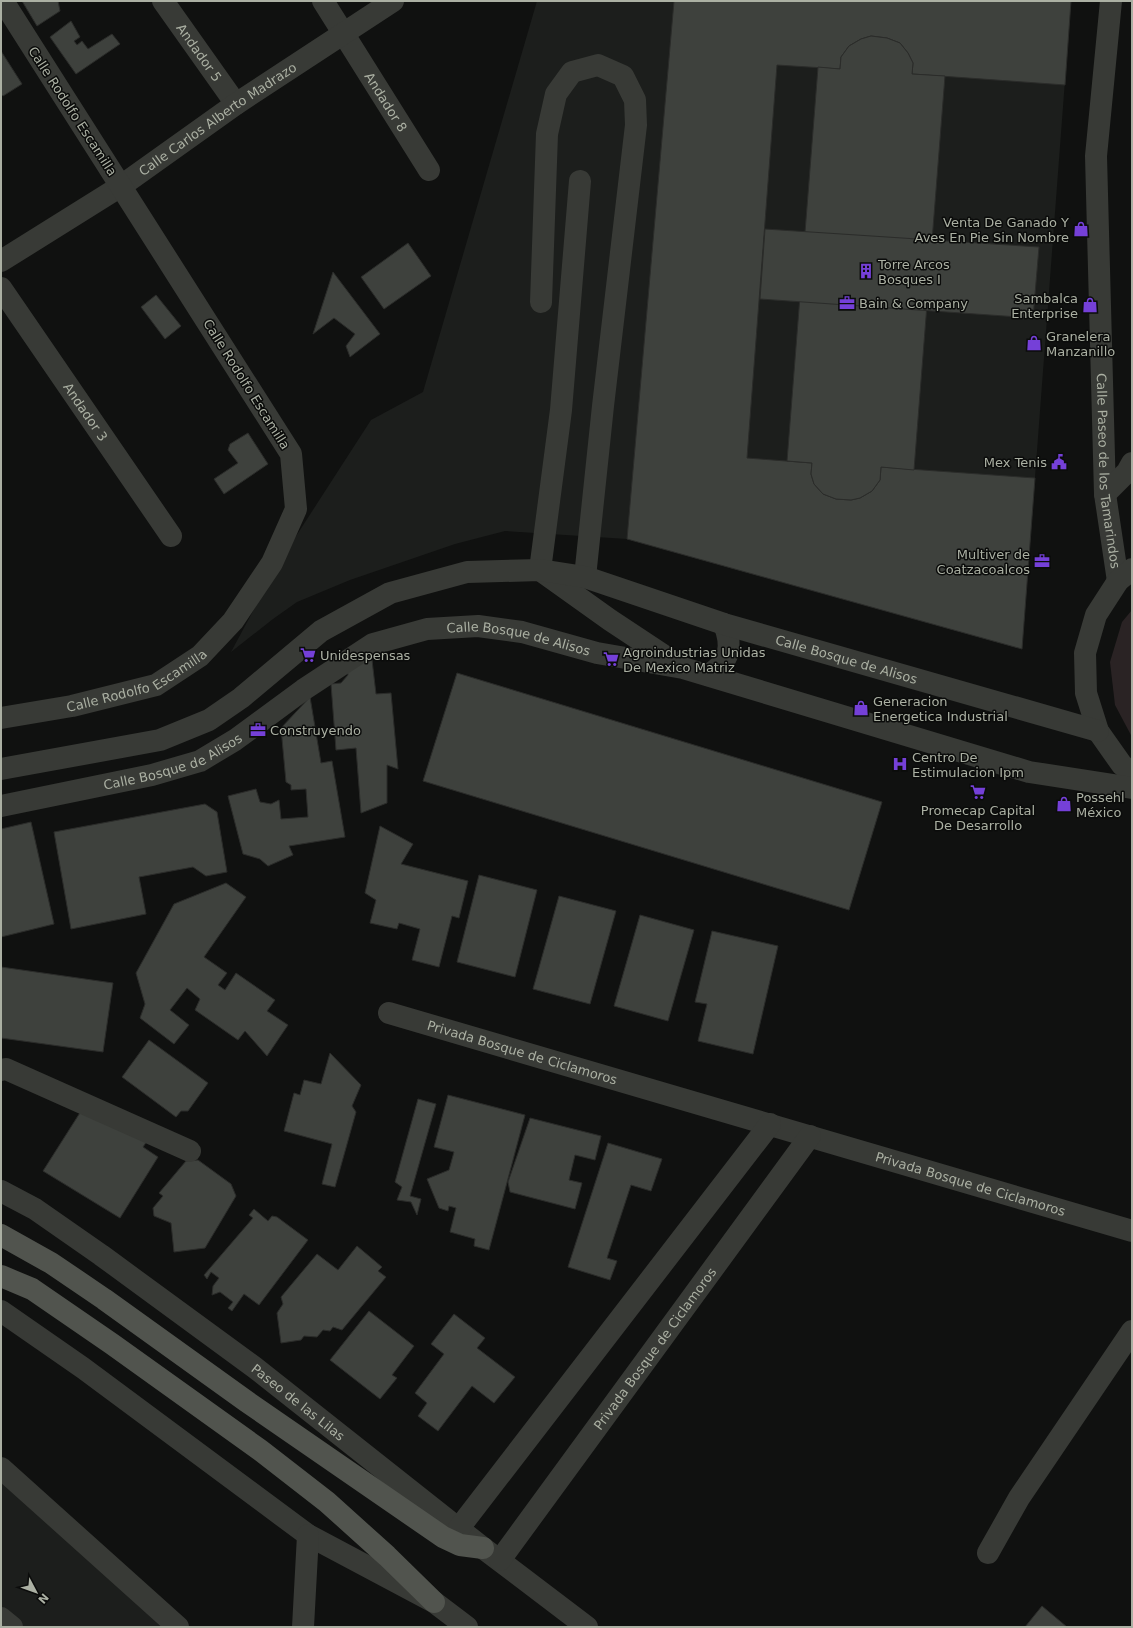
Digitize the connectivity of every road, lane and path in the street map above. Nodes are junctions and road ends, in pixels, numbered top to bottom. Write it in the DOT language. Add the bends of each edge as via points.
graph roads {
  1 [pos="3,1"];
  2 [pos="163,1"];
  3 [pos="323,1"];
  4 [pos="393,1"];
  5 [pos="1110,1"];
  6 [pos="343,33"];
  7 [pos="236,104"];
  8 [pos="429,170"];
  9 [pos="580,181"];
  10 [pos="121,186"];
  11 [pos="1,261"];
  12 [pos="1,288"];
  13 [pos="541,302"];
  14 [pos="1132,463"];
  15 [pos="1105,494"];
  16 [pos="171,536"];
  17 [pos="540,570"];
  18 [pos="1125,575"];
  19 [pos="585,577"];
  20 [pos="724,624"];
  21 [pos="683,668"];
  22 [pos="708,675"];
  23 [pos="1,718"];
  24 [pos="1098,731"];
  25 [pos="1,769"];
  26 [pos="1132,773"];
  27 [pos="1132,788"];
  28 [pos="1,806"];
  29 [pos="389,1013"];
  30 [pos="1,1070"];
  31 [pos="770,1124"];
  32 [pos="810,1136"];
  33 [pos="190,1152"];
  34 [pos="1,1192"];
  35 [pos="1132,1231"];
  36 [pos="1,1236"];
  37 [pos="1,1276"];
  38 [pos="1,1311"];
  39 [pos="1132,1331"];
  40 [pos="1,1468"];
  41 [pos="459,1528"];
  42 [pos="308,1536"];
  43 [pos="491,1554"];
  44 [pos="988,1554"];
  45 [pos="434,1602"];
  46 [pos="1,1618"];
  47 [pos="12,1627"];
  48 [pos="178,1627"];
  49 [pos="303,1627"];
  50 [pos="467,1627"];
  51 [pos="587,1627"];
  1 -- 10 [label="street, Calle Rodolfo Escamilla"];
  2 -- 7 [label="street, Andador 5"];
  3 -- 6 [label="street, Andador 8"];
  4 -- 6 [label="street, Calle Carlos Alberto Madrazo"];
  5 -- 15 [label="street, Calle Paseo de los Tamarindos" via="1096,156"];
  6 -- 7 [label="street, Calle Carlos Alberto Madrazo"];
  6 -- 8 [label="street, Andador 8"];
  7 -- 10 [label="street, Calle Carlos Alberto Madrazo"];
  9 -- 17 [label="street" via="561,410"];
  10 -- 11 [label="street, Calle Carlos Alberto Madrazo"];
  10 -- 23 [label="street, Calle Rodolfo Escamilla" via="291,454 296,508 272,563 233,621 200,656 156,685 72,706"];
  12 -- 16 [label="street, Andador 3"];
  13 -- 19 [label="street" via="548,134 556,94 572,72 598,65 623,76 635,100 636,125"];
  14 -- 15 [label="street" via="1128,472"];
  15 -- 18 [label="street, Calle Paseo de los Tamarindos"];
  17 -- 19 [label="street, Calle Bosque de Alisos"];
  17 -- 21 [label="street"];
  17 -- 25 [label="street, Calle Bosque de Alisos" via="467,572 390,593 321,631 241,698 209,720 160,740"];
  18 -- 24 [label="street" via="1096,614 1085,653 1086,693"];
  19 -- 20 [label="street, Calle Bosque de Alisos"];
  20 -- 22 [label="street" via="729,635 730,647 719,669"];
  20 -- 24 [label="street, Calle Bosque de Alisos"];
  21 -- 22 [label="street, Calle Bosque de Alisos"];
  21 -- 28 [label="street, Calle Bosque de Alisos" via="597,653 522,632 478,626 427,629 373,644 235,740 200,760 152,775"];
  22 -- 27 [label="street, Calle Bosque de Alisos" via="1029,772"];
  24 -- 26 [label="street" via="1122,765"];
  29 -- 31 [label="street, Privada Bosque de Ciclamoros"];
  30 -- 33 [label="street" via="6,1069"];
  31 -- 32 [label="street, Privada Bosque de Ciclamoros"];
  31 -- 41 [label="street"];
  32 -- 35 [label="street, Privada Bosque de Ciclamoros"];
  32 -- 43 [label="street, Privada Bosque de Ciclamoros"];
  34 -- 41 [label="street, Paseo de las Lilas" via="35,1209 235,1353"];
  36 -- 43 [label="main road" via="51,1263 98,1294 246,1401 443,1537"];
  37 -- 45 [label="main road" via="32,1289 260,1450 327,1502"];
  38 -- 42 [label="street" via="89,1372"];
  39 -- 44 [label="street" via="1019,1498"];
  40 -- 48 [label="street"];
  41 -- 43 [label="street, Paseo de las Lilas"];
  42 -- 45 [label="street"];
  42 -- 49 [label="street"];
  43 -- 51 [label="street, Paseo de las Lilas"];
  45 -- 50 [label="street"];
  46 -- 47 [label="street"];
}
